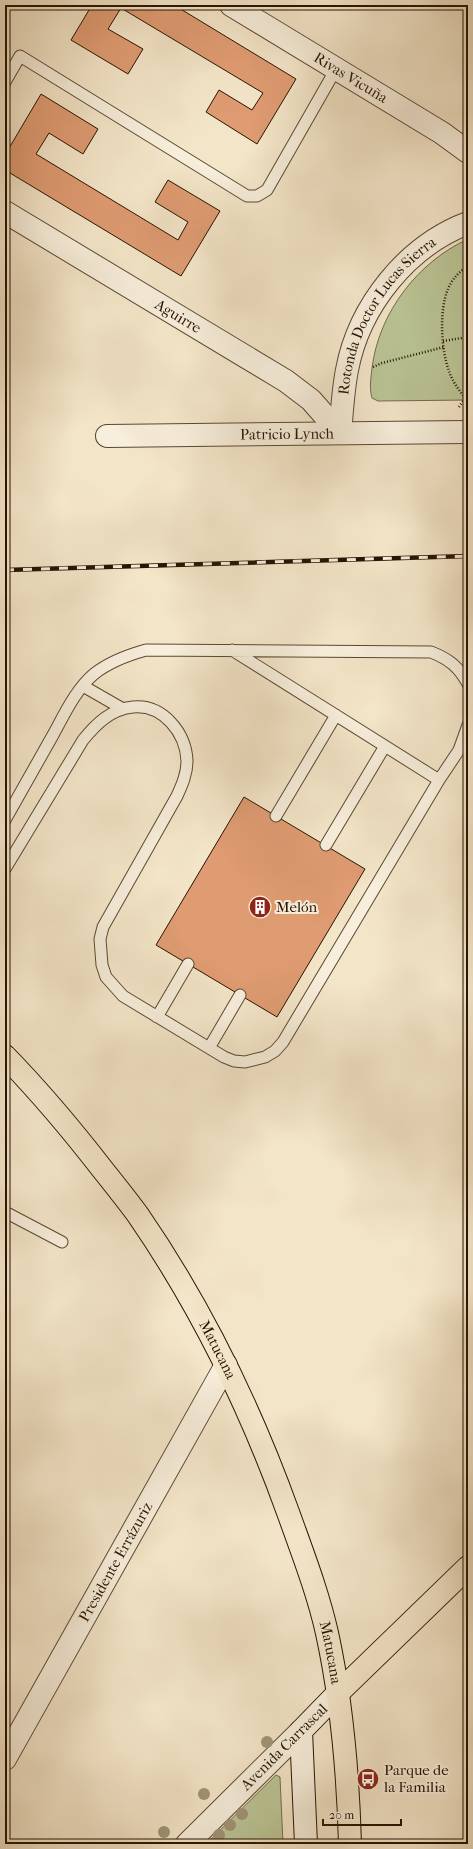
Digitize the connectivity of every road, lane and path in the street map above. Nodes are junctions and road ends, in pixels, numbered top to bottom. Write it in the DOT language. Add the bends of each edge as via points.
graph roads {
  1 [pos="231,5"];
  2 [pos="336,69"];
  3 [pos="5,82"];
  4 [pos="468,152"];
  5 [pos="5,212"];
  6 [pos="468,223"];
  7 [pos="468,266"];
  8 [pos="468,337"];
  9 [pos="443,341"];
  10 [pos="444,347"];
  11 [pos="346,381"];
  12 [pos="465,398"];
  13 [pos="468,432"];
  14 [pos="340,433"];
  15 [pos="107,436"];
  16 [pos="232,650"];
  17 [pos="468,684"];
  18 [pos="83,686"];
  19 [pos="122,709"];
  20 [pos="336,715"];
  21 [pos="468,725"];
  22 [pos="384,746"];
  23 [pos="439,780"];
  24 [pos="276,816"];
  25 [pos="5,820"];
  26 [pos="326,846"];
  27 [pos="5,869"];
  28 [pos="188,964"];
  29 [pos="240,995"];
  30 [pos="157,1017"];
  31 [pos="209,1048"];
  32 [pos="5,1056"];
  33 [pos="5,1212"];
  34 [pos="62,1242"];
  35 [pos="226,1365"];
  36 [pos="468,1567"];
  37 [pos="338,1693"];
  38 [pos="301,1730"];
  39 [pos="8,1748"];
  40 [pos="187,1844"];
  41 [pos="306,1844"];
  42 [pos="350,1844"];
  1 -- 2 [label="street, Rivas Vicuña"];
  2 -- 3 [label="lane" via="267,190 257,196 247,196 20,56"];
  2 -- 4 [label="street, Rivas Vicuña" via="442,133"];
  5 -- 14 [label="street, Aguirre" via="286,381 311,400"];
  6 -- 11 [label="street, Rotonda Doctor Lucas Sierra" via="428,245 395,274 382,290 361,325 353,346"];
  7 -- 9 [label="path" via="454,278 448,288 443,313"];
  8 -- 9 [label="path"];
  9 -- 10 [label="path"];
  10 -- 11 [label="path" via="382,363"];
  10 -- 12 [label="path" via="449,373"];
  11 -- 14 [label="street, Rotonda Doctor Lucas Sierra"];
  13 -- 14 [label="street, Patricio Lynch"];
  14 -- 15 [label="street, Patricio Lynch"];
  16 -- 17 [label="lane" via="431,652 444,656 454,664 463,673"];
  16 -- 18 [label="lane" via="146,650 108,664"];
  16 -- 20 [label="lane"];
  18 -- 19 [label="lane"];
  18 -- 25 [label="lane"];
  19 -- 27 [label="lane" via="102,719 83,740"];
  19 -- 30 [label="lane" via="142,707 152,709 167,718 180,735 187,761 182,785 109,915 100,939 99,953 106,977 123,996"];
  20 -- 22 [label="lane"];
  20 -- 24 [label="lane"];
  21 -- 23 [label="lane" via="459,750"];
  22 -- 23 [label="lane"];
  22 -- 26 [label="lane"];
  23 -- 31 [label="lane" via="283,1042 265,1057 244,1062 224,1057"];
  28 -- 30 [label="lane"];
  29 -- 31 [label="lane"];
  30 -- 31 [label="lane"];
  32 -- 35 [label="main road, Matucana" via="59,1115 137,1213 173,1268"];
  33 -- 34 [label="lane"];
  35 -- 37 [label="main road, Matucana" via="277,1484 314,1586 327,1632"];
  35 -- 39 [label="street, Presidente Errázuriz"];
  36 -- 37 [label="main road, Avenida Carrascal"];
  37 -- 38 [label="street, Avenida Carrascal"];
  37 -- 42 [label="main road, Matucana" via="345,1745"];
  38 -- 40 [label="street, Avenida Carrascal"];
  38 -- 41 [label="street"];
}
